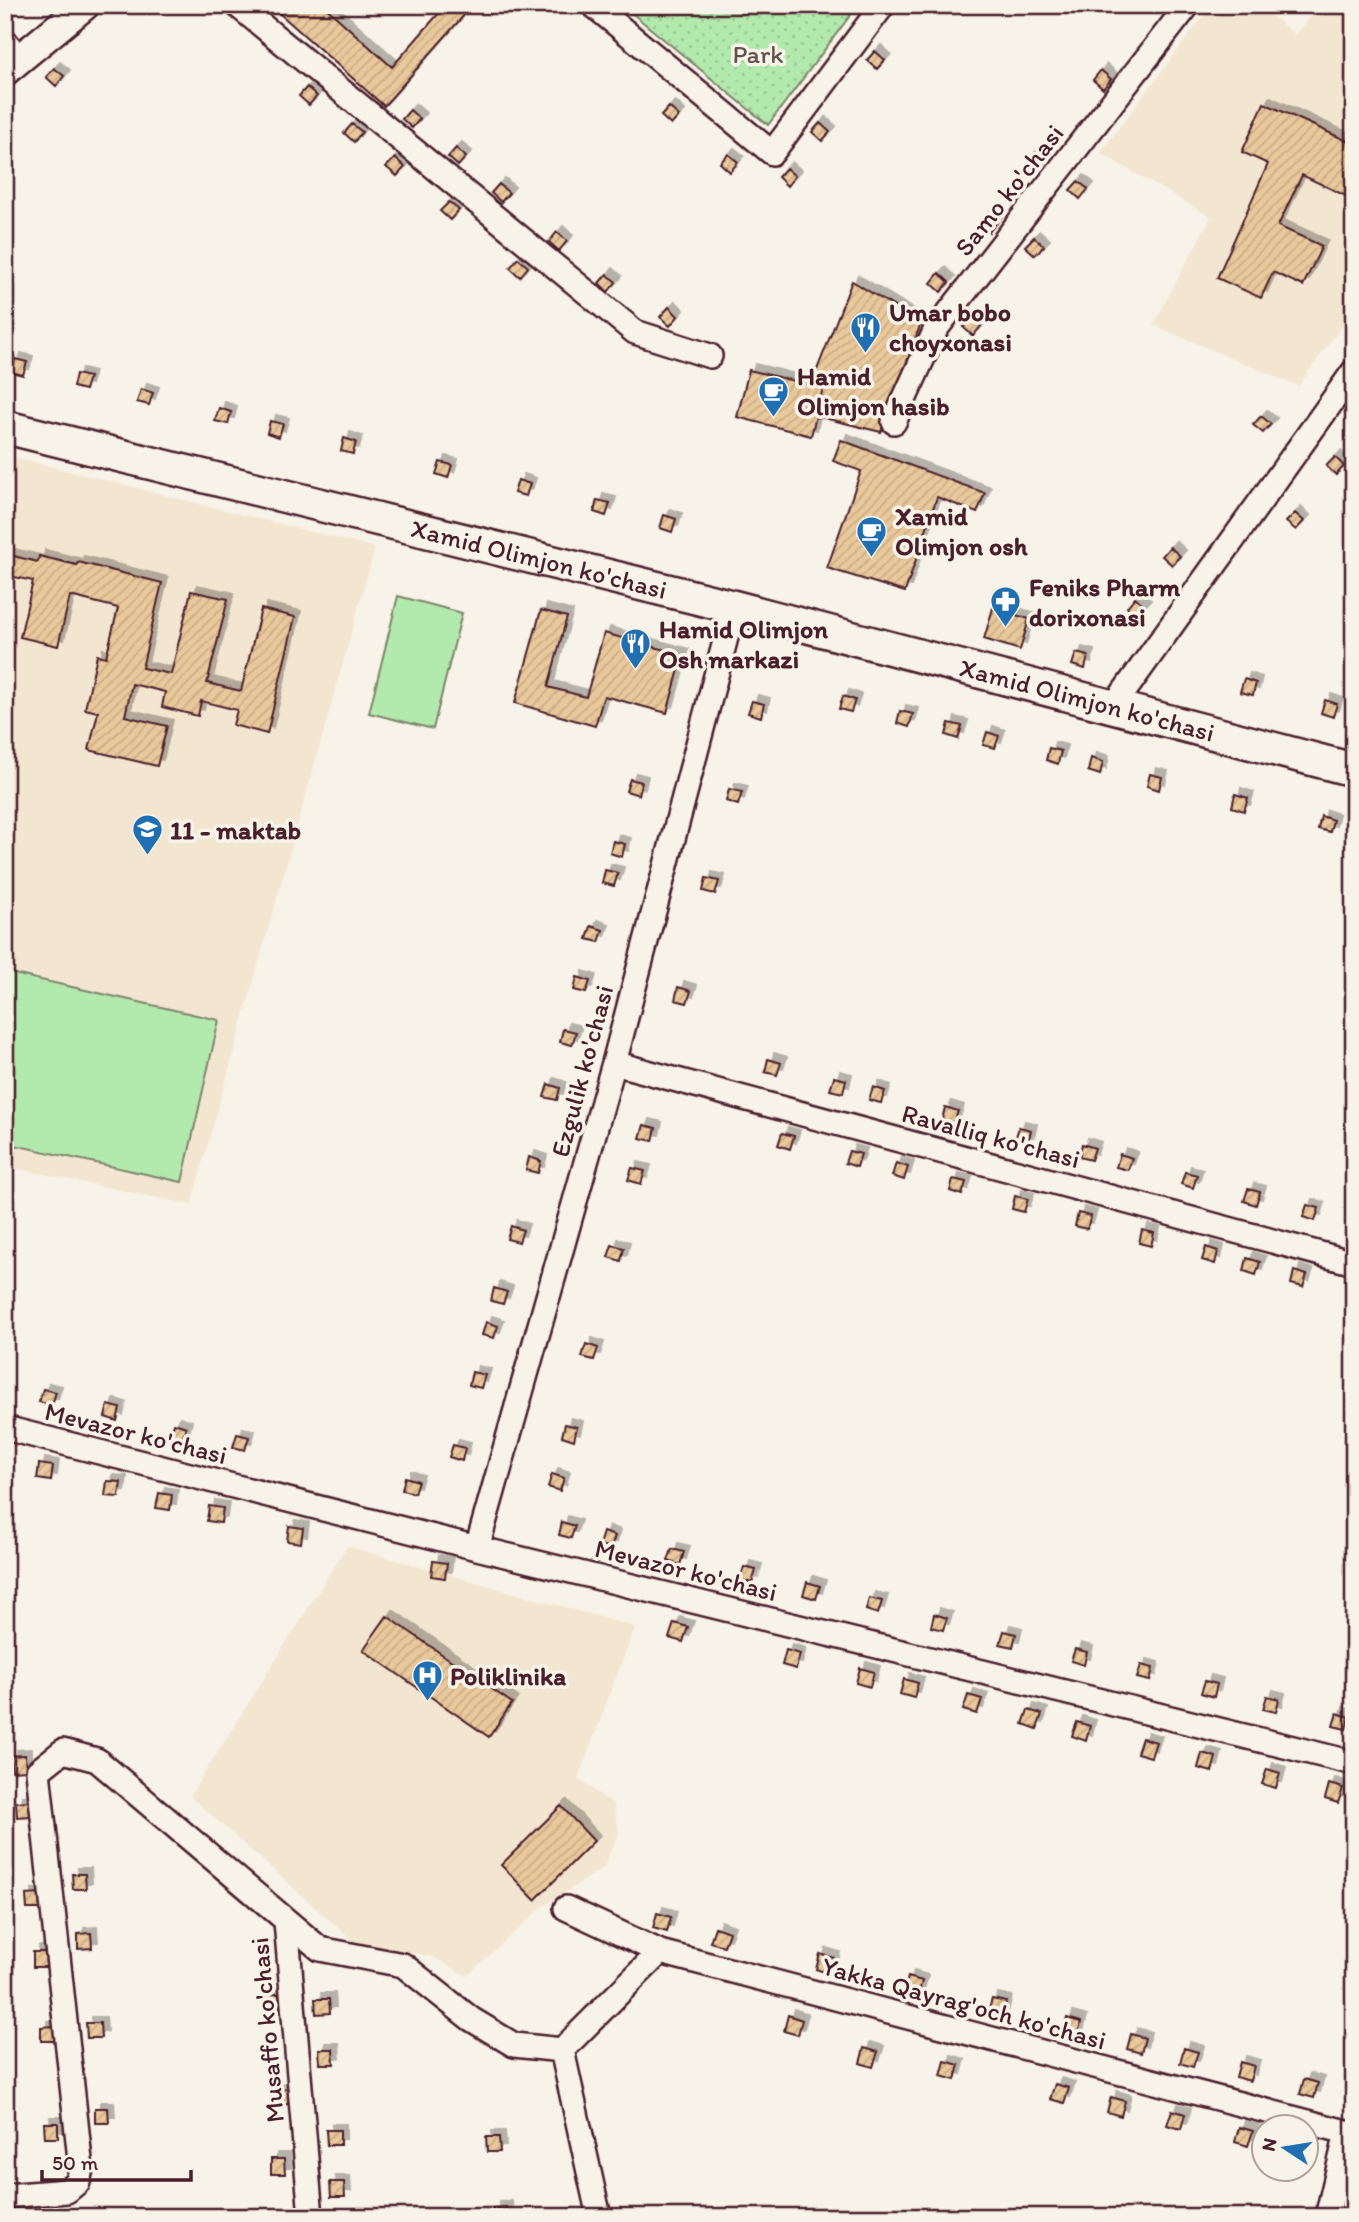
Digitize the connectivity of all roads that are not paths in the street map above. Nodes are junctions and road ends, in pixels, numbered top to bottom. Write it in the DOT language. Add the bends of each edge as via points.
graph roads {
  1 [pos="85,5"];
  2 [pos="237,5"];
  3 [pos="593,5"];
  4 [pos="883,5"];
  5 [pos="1188,5"];
  6 [pos="10,57"];
  7 [pos="710,356"];
  8 [pos="1354,372"];
  9 [pos="894,422"];
  10 [pos="5,427"];
  11 [pos="734,607"];
  12 [pos="1114,707"];
  13 [pos="1354,770"];
  14 [pos="614,1063"];
  15 [pos="1354,1263"];
  16 [pos="5,1428"];
  17 [pos="477,1548"];
  18 [pos="1354,1763"];
  19 [pos="566,1908"];
  20 [pos="286,1921"];
  21 [pos="660,1952"];
  22 [pos="562,2050"];
  23 [pos="1350,2134"];
  24 [pos="5,2196"];
  25 [pos="311,2217"];
  26 [pos="599,2217"];
  27 [pos="1327,2217"];
  1 -- 6 [label="street"];
  2 -- 7 [label="street" via="635,332"];
  3 -- 4 [label="street" via="772,153"];
  5 -- 9 [label="street, Samo ko'chasi" via="936,329"];
  8 -- 12 [label="street"];
  10 -- 11 [label="main road, Xamid Olimjon ko'chasi"];
  11 -- 12 [label="main road, Xamid Olimjon ko'chasi"];
  11 -- 14 [label="street, Ezgulik ko'chasi"];
  12 -- 13 [label="main road, Xamid Olimjon ko'chasi"];
  14 -- 15 [label="street, Ravalliq ko'chasi"];
  14 -- 17 [label="street, Ezgulik ko'chasi"];
  16 -- 17 [label="street, Mevazor ko'chasi"];
  17 -- 18 [label="street, Mevazor ko'chasi"];
  19 -- 21 [label="street, Yakka Qayrag'och ko'chasi"];
  20 -- 22 [label="street" via="320,1950 403,1965 471,2019 514,2045"];
  20 -- 24 [label="street" via="97,1760 64,1751 38,1771 81,2169 78,2182 67,2191"];
  20 -- 25 [label="street, Musaffo ko'chasi"];
  21 -- 22 [label="street"];
  21 -- 23 [label="street, Yakka Qayrag'och ko'chasi"];
  22 -- 26 [label="street"];
  23 -- 27 [label="street"];
}
